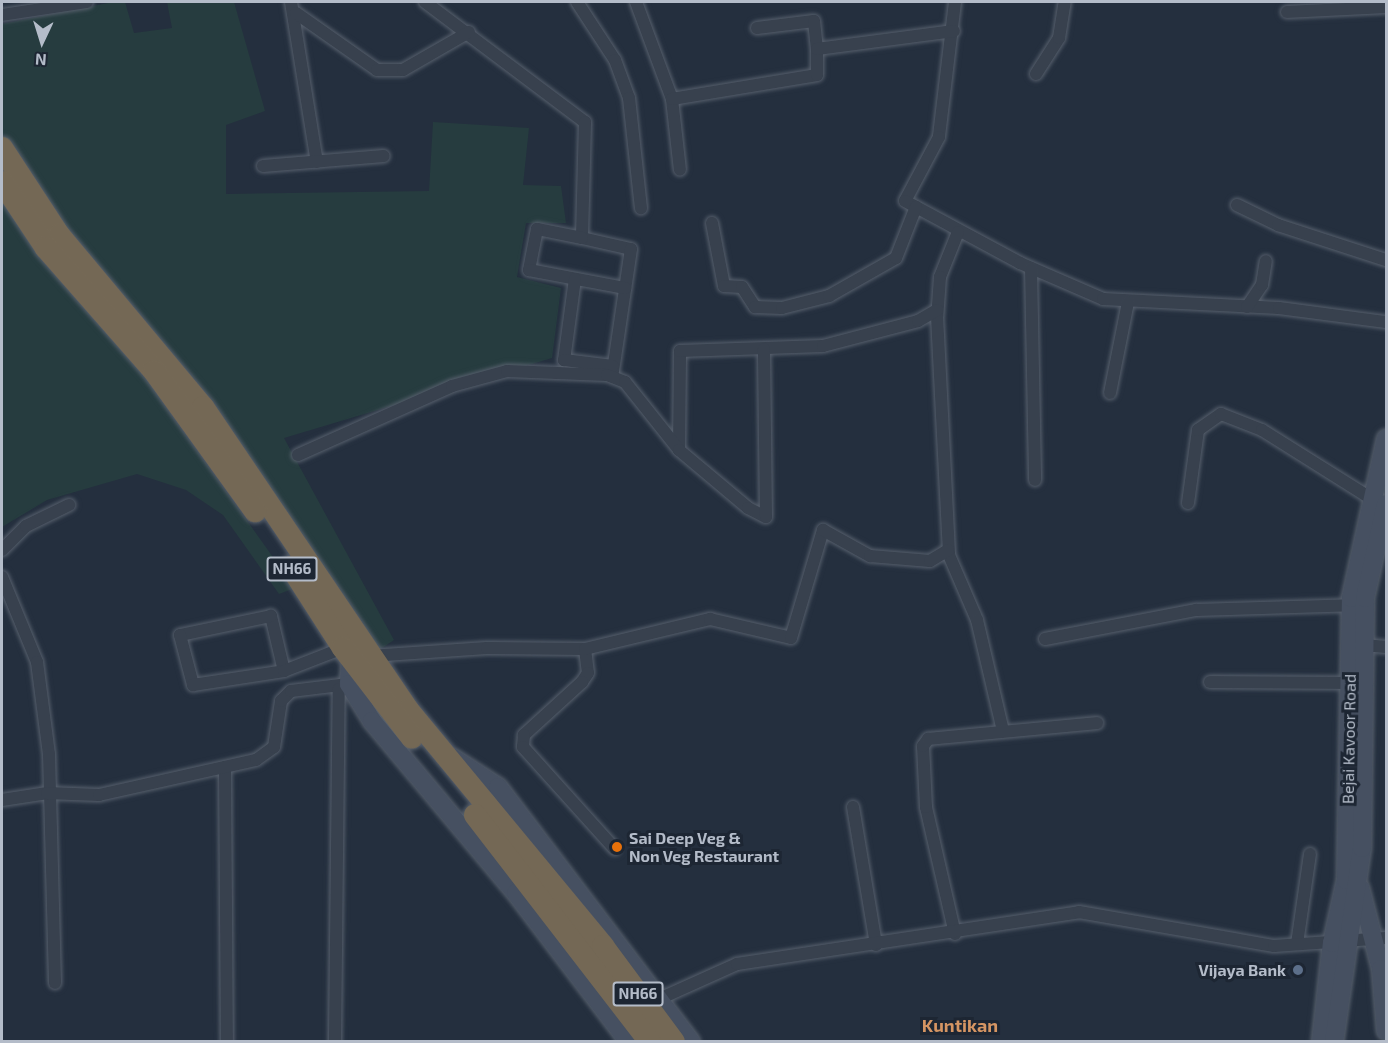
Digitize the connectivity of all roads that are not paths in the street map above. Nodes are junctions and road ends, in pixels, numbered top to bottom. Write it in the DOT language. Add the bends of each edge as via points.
graph roads {
  1 [pos="85,2"];
  2 [pos="425,2"];
  3 [pos="577,2"];
  4 [pos="636,2"];
  5 [pos="955,2"];
  6 [pos="1065,2"];
  7 [pos="294,7"];
  8 [pos="1386,7"];
  9 [pos="1287,12"];
  10 [pos="2,15"];
  11 [pos="757,28"];
  12 [pos="954,31"];
  13 [pos="470,32"];
  14 [pos="817,49"];
  15 [pos="1036,74"];
  16 [pos="672,99"];
  17 [pos="2,148"];
  18 [pos="384,156"];
  19 [pos="317,162"];
  20 [pos="263,166"];
  21 [pos="680,170"];
  22 [pos="2,182"];
  23 [pos="1237,206"];
  24 [pos="916,207"];
  25 [pos="641,208"];
  26 [pos="712,223"];
  27 [pos="958,232"];
  28 [pos="582,238"];
  29 [pos="1386,260"];
  30 [pos="1266,261"];
  31 [pos="1031,268"];
  32 [pos="575,279"];
  33 [pos="625,288"];
  34 [pos="1128,302"];
  35 [pos="1247,307"];
  36 [pos="937,310"];
  37 [pos="1386,322"];
  38 [pos="764,349"];
  39 [pos="612,372"];
  40 [pos="1110,393"];
  41 [pos="1386,439"];
  42 [pos="679,450"];
  43 [pos="298,455"];
  44 [pos="1035,480"];
  45 [pos="1379,502"];
  46 [pos="1188,503"];
  47 [pos="69,505"];
  48 [pos="2,550"];
  49 [pos="948,550"];
  50 [pos="2,577"];
  51 [pos="1351,605"];
  52 [pos="1045,639"];
  53 [pos="1364,645"];
  54 [pos="1386,647"];
  55 [pos="585,649"];
  56 [pos="354,654"];
  57 [pos="284,671"];
  58 [pos="1210,682"];
  59 [pos="1350,683"];
  60 [pos="344,686"];
  61 [pos="1097,723"];
  62 [pos="1003,731"];
  63 [pos="441,750"];
  64 [pos="225,767"];
  65 [pos="46,793"];
  66 [pos="2,800"];
  67 [pos="853,807"];
  68 [pos="615,849"];
  69 [pos="1310,854"];
  70 [pos="1352,881"];
  71 [pos="955,934"];
  72 [pos="1380,939"];
  73 [pos="1340,943"];
  74 [pos="1297,944"];
  75 [pos="876,945"];
  76 [pos="594,950"];
  77 [pos="55,983"];
  78 [pos="659,999"];
  79 [pos="1386,1031"];
  80 [pos="227,1041"];
  81 [pos="335,1041"];
  82 [pos="629,1041"];
  83 [pos="650,1041"];
  84 [pos="674,1041"];
  85 [pos="692,1041"];
  86 [pos="1321,1041"];
  87 [pos="1334,1041"];
  1 -- 10 [label="street"];
  2 -- 13 [label="street"];
  3 -- 25 [label="street" via="615,60 629,98"];
  4 -- 16 [label="street"];
  5 -- 12 [label="street"];
  6 -- 15 [label="street" via="1059,38"];
  7 -- 13 [label="street" via="377,70 403,70"];
  7 -- 19 [label="street"];
  8 -- 9 [label="street"];
  11 -- 14 [label="street" via="814,21"];
  12 -- 14 [label="street"];
  12 -- 24 [label="street" via="939,136 905,201"];
  13 -- 28 [label="street" via="585,122"];
  14 -- 16 [label="street" via="817,75"];
  16 -- 21 [label="street"];
  17 -- 56 [label="highway, NH66" via="58,235 203,407"];
  18 -- 19 [label="street"];
  19 -- 20 [label="street"];
  22 -- 56 [label="highway, NH66" via="46,248 189,416"];
  23 -- 29 [label="street"];
  24 -- 26 [label="street" via="896,258 830,296 782,308 755,307 742,287 724,286"];
  24 -- 27 [label="street"];
  27 -- 31 [label="street"];
  27 -- 36 [label="street" via="940,277"];
  28 -- 32 [label="street" via="537,229 529,270"];
  28 -- 33 [label="street" via="631,249"];
  30 -- 35 [label="street" via="1262,285"];
  31 -- 34 [label="street" via="1080,291"];
  31 -- 44 [label="street" via="1029,387"];
  32 -- 33 [label="street"];
  32 -- 39 [label="street" via="564,360"];
  33 -- 39 [label="street"];
  34 -- 35 [label="street"];
  34 -- 40 [label="street"];
  35 -- 37 [label="street"];
  36 -- 38 [label="street" via="918,321 823,346"];
  36 -- 49 [label="street"];
  38 -- 42 [label="street" via="680,351"];
  38 -- 42 [label="street" via="766,517 748,508"];
  39 -- 42 [label="street" via="625,382"];
  39 -- 43 [label="street" via="507,371 452,386"];
  41 -- 45 [label="main road, Bejai Kavoor Road"];
  45 -- 46 [label="street" via="1262,430 1221,414 1198,430"];
  45 -- 51 [label="main road, Bejai Kavoor Road"];
  45 -- 53 [label="main road, Bejai Kavoor Road" via="1365,598"];
  47 -- 48 [label="street" via="27,526"];
  49 -- 55 [label="street" via="930,561 870,556 823,530 791,638 710,619"];
  49 -- 62 [label="street" via="977,620"];
  50 -- 65 [label="street" via="37,662 49,754"];
  51 -- 52 [label="street" via="1196,610"];
  51 -- 59 [label="main road, Bejai Kavoor Road"];
  53 -- 54 [label="street"];
  53 -- 70 [label="main road, Bejai Kavoor Road"];
  55 -- 56 [label="street" via="487,648"];
  55 -- 68 [label="street" via="588,672 582,682 524,735 523,747"];
  56 -- 57 [label="street"];
  56 -- 60 [label="main road"];
  56 -- 63 [label="highway, NH66"];
  56 -- 76 [label="highway, NH66"];
  57 -- 57 [label="street" via="193,685 180,635 271,616"];
  58 -- 59 [label="street"];
  59 -- 70 [label="main road, Bejai Kavoor Road"];
  60 -- 64 [label="street" via="291,691 281,701 274,747 267,756"];
  60 -- 81 [label="street"];
  60 -- 82 [label="main road" via="516,893"];
  61 -- 62 [label="street"];
  62 -- 71 [label="street" via="928,739 923,746 926,807"];
  63 -- 76 [label="highway, NH66"];
  63 -- 78 [label="main road" via="498,787"];
  64 -- 65 [label="street" via="99,795"];
  64 -- 80 [label="street"];
  65 -- 66 [label="street"];
  65 -- 77 [label="street"];
  67 -- 75 [label="street"];
  69 -- 74 [label="street"];
  70 -- 72 [label="main road"];
  70 -- 73 [label="main road, Bejai Kavoor Road"];
  71 -- 74 [label="street" via="1079,912 1275,946"];
  71 -- 75 [label="street"];
  72 -- 73 [label="street"];
  72 -- 79 [label="main road"];
  73 -- 74 [label="street"];
  73 -- 86 [label="main road, Bejai Kavoor Road"];
  73 -- 87 [label="main road, Bejai Kavoor Road"];
  75 -- 78 [label="street" via="736,964"];
  76 -- 83 [label="highway, NH66"];
  76 -- 84 [label="highway, NH66"];
  78 -- 85 [label="main road"];
}
